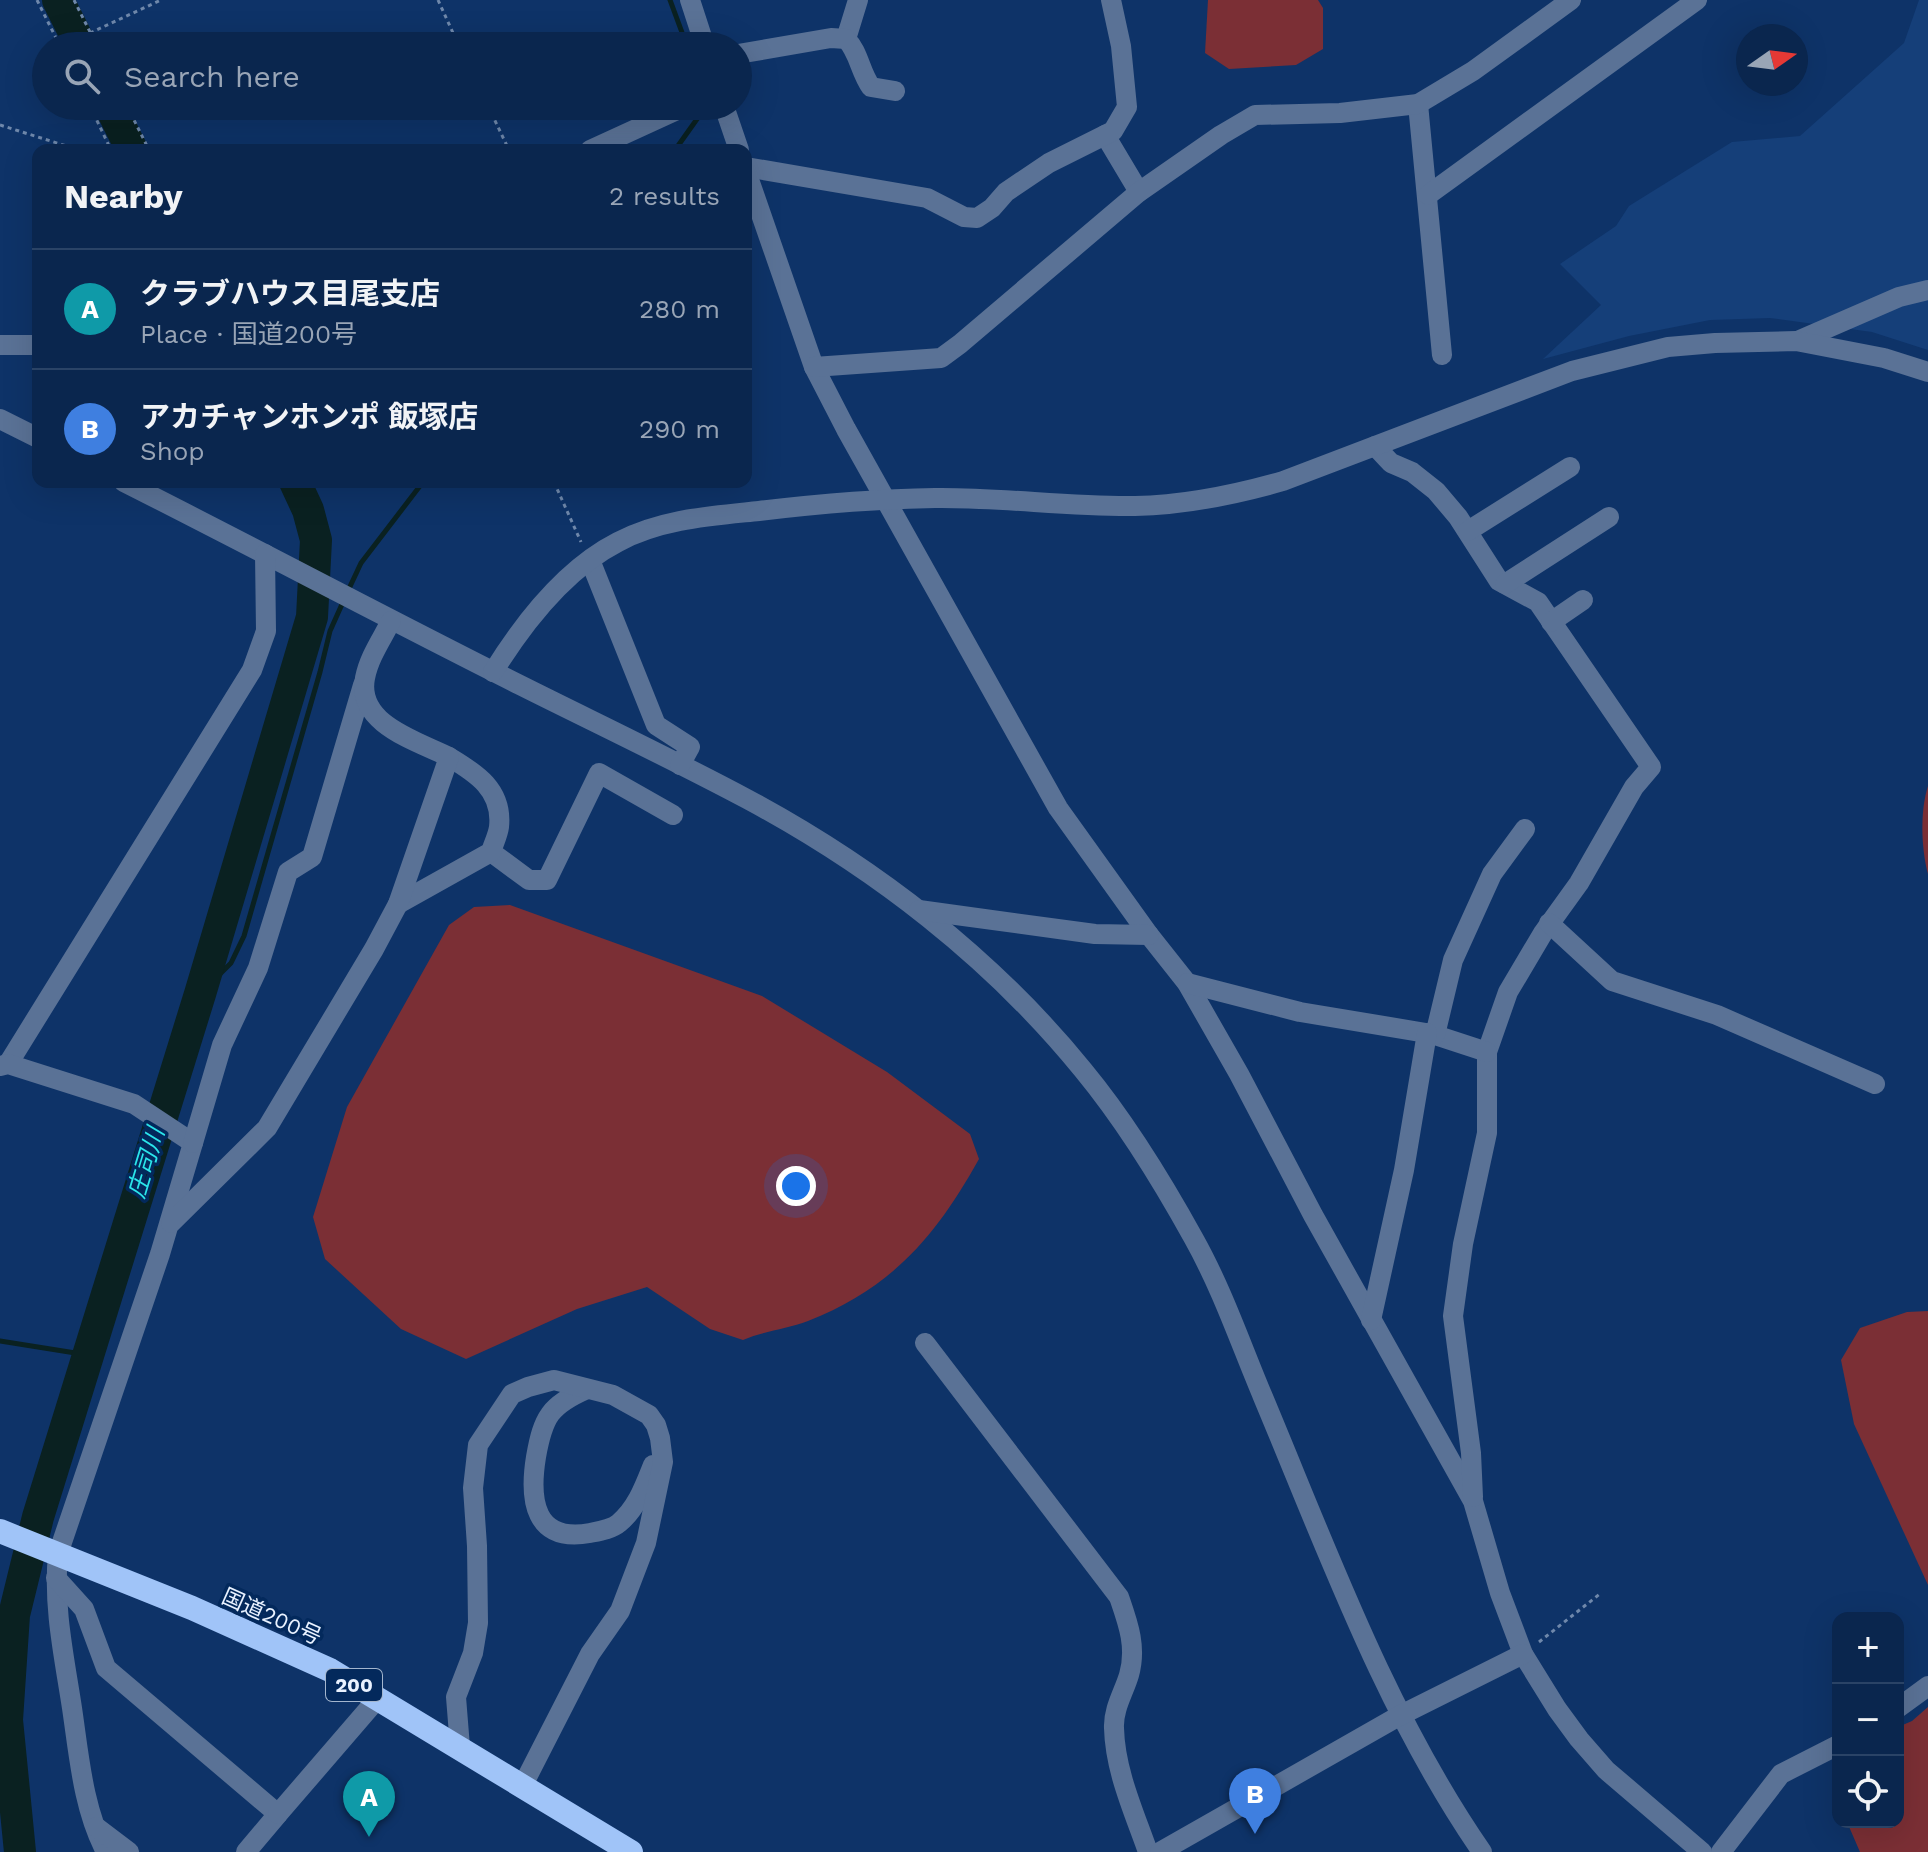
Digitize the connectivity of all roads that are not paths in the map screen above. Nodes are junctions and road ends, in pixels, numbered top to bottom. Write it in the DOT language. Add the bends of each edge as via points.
graph roads {
  1 [pos="690,0"];
  2 [pos="858,0"];
  3 [pos="1111,0"];
  4 [pos="1571,0"];
  5 [pos="1693,1"];
  6 [pos="700,32"];
  7 [pos="846,39"];
  8 [pos="752,52"];
  9 [pos="895,91"];
  10 [pos="1418,104"];
  11 [pos="655,120"];
  12 [pos="729,120"];
  13 [pos="1105,135"];
  14 [pos="603,144"];
  15 [pos="737,144"];
  16 [pos="752,170"];
  17 [pos="752,186"];
  18 [pos="1139,192"];
  19 [pos="1428,195"];
  20 [pos="1928,290"];
  21 [pos="1796,341"];
  22 [pos="0,345"];
  23 [pos="32,345"];
  24 [pos="1442,355"];
  25 [pos="814,367"];
  26 [pos="1928,372"];
  27 [pos="0,419"];
  28 [pos="32,435"];
  29 [pos="1375,446"];
  30 [pos="1570,467"];
  31 [pos="136,488"];
  32 [pos="886,501"];
  33 [pos="1609,517"];
  34 [pos="1468,531"];
  35 [pos="265,554"];
  36 [pos="590,560"];
  37 [pos="1505,584"];
  38 [pos="1583,600"];
  39 [pos="391,621"];
  40 [pos="1551,622"];
  41 [pos="493,672"];
  42 [pos="364,680"];
  43 [pos="449,757"];
  44 [pos="680,765"];
  45 [pos="673,815"];
  46 [pos="1525,829"];
  47 [pos="491,852"];
  48 [pos="398,904"];
  49 [pos="918,909"];
  50 [pos="1549,923"];
  51 [pos="1149,935"];
  52 [pos="1187,983"];
  53 [pos="1431,1034"];
  54 [pos="1487,1052"];
  55 [pos="4,1065"];
  56 [pos="1875,1084"];
  57 [pos="188,1140"];
  58 [pos="168,1226"];
  59 [pos="1371,1320"];
  60 [pos="925,1343"];
  61 [pos="587,1389"];
  62 [pos="660,1446"];
  63 [pos="1473,1501"];
  64 [pos="0,1531"];
  65 [pos="57,1566"];
  66 [pos="1523,1654"];
  67 [pos="1928,1686"];
  68 [pos="378,1698"];
  69 [pos="1904,1704"];
  70 [pos="1399,1716"];
  71 [pos="460,1747"];
  72 [pos="1832,1748"];
  73 [pos="523,1785"];
  74 [pos="278,1814"];
  75 [pos="96,1827"];
  76 [pos="106,1852"];
  77 [pos="129,1852"];
  78 [pos="246,1852"];
  79 [pos="631,1852"];
  80 [pos="1148,1852"];
  81 [pos="1160,1852"];
  82 [pos="1482,1852"];
  83 [pos="1702,1852"];
  84 [pos="1721,1852"];
  1 -- 6 [label="street"];
  2 -- 7 [label="street"];
  3 -- 13 [label="street" via="1127,107"];
  4 -- 10 [label="street"];
  5 -- 19 [label="street"];
  7 -- 8 [label="street"];
  7 -- 9 [label="street" via="871,87"];
  10 -- 18 [label="street" via="1255,115"];
  10 -- 19 [label="street"];
  11 -- 14 [label="street"];
  12 -- 15 [label="street"];
  13 -- 16 [label="street" via="1049,163 977,218 927,198"];
  13 -- 18 [label="street"];
  17 -- 25 [label="street"];
  18 -- 25 [label="street" via="941,358"];
  19 -- 24 [label="street"];
  20 -- 21 [label="street"];
  21 -- 26 [label="street"];
  21 -- 29 [label="street" via="1668,347 1613,359"];
  22 -- 23 [label="street"];
  25 -- 32 [label="street"];
  27 -- 28 [label="street"];
  29 -- 32 [label="street" via="1283,481 1193,502 1135,506"];
  29 -- 34 [label="street" via="1391,463 1436,491"];
  30 -- 34 [label="street"];
  31 -- 35 [label="street"];
  32 -- 36 [label="street" via="686,519 618,542"];
  32 -- 51 [label="street" via="1058,808"];
  33 -- 37 [label="street"];
  34 -- 37 [label="street"];
  35 -- 39 [label="street"];
  35 -- 55 [label="street" via="266,631 252,670"];
  36 -- 41 [label="street" via="543,603"];
  36 -- 44 [label="street" via="656,725 690,747"];
  37 -- 40 [label="street" via="1538,602"];
  38 -- 40 [label="street"];
  39 -- 41 [label="street"];
  39 -- 42 [label="street"];
  40 -- 50 [label="street" via="1651,767"];
  41 -- 44 [label="street"];
  42 -- 43 [label="street" via="373,714"];
  42 -- 57 [label="street" via="312,857 288,872 258,968 222,1045"];
  43 -- 47 [label="street" via="481,775 494,798 499,827"];
  43 -- 48 [label="street"];
  44 -- 49 [label="street" via="815,839"];
  45 -- 47 [label="street" via="599,773 547,880 529,880"];
  46 -- 53 [label="street" via="1492,874 1453,960"];
  47 -- 48 [label="street"];
  48 -- 58 [label="street" via="267,1128"];
  49 -- 51 [label="street" via="1095,934"];
  49 -- 70 [label="street" via="997,975 1084,1071 1183,1220"];
  50 -- 54 [label="street" via="1508,992"];
  50 -- 56 [label="street" via="1612,981 1717,1015"];
  51 -- 52 [label="street"];
  52 -- 53 [label="street" via="1300,1012"];
  52 -- 59 [label="street"];
  53 -- 54 [label="street"];
  53 -- 59 [label="street"];
  54 -- 63 [label="street" via="1487,1133 1453,1316"];
  55 -- 57 [label="street" via="134,1104"];
  57 -- 58 [label="street"];
  58 -- 65 [label="street"];
  59 -- 63 [label="street"];
  60 -- 80 [label="street" via="1119,1597 1133,1645 1114,1726 1121,1774"];
  61 -- 62 [label="street" via="613,1395 649,1415"];
  61 -- 62 [label="street" via="562,1399 542,1430 532,1495 548,1526 579,1535 618,1524 640,1497"];
  61 -- 71 [label="street" via="554,1380 512,1394 478,1445 473,1488 478,1623 456,1697"];
  62 -- 73 [label="street" via="663,1462 646,1543 620,1611 590,1654"];
  63 -- 66 [label="street"];
  64 -- 65 [label="highway, 国道200号 / 200"];
  65 -- 68 [label="highway, 国道200号 / 200" via="192,1608 330,1670"];
  65 -- 74 [label="street" via="84,1609 106,1668"];
  65 -- 75 [label="street" via="58,1618 84,1787"];
  66 -- 70 [label="street"];
  66 -- 83 [label="street" via="1571,1729 1606,1770"];
  67 -- 69 [label="street"];
  68 -- 71 [label="highway, 国道200号 / 200"];
  68 -- 74 [label="street"];
  70 -- 81 [label="street"];
  70 -- 82 [label="street"];
  71 -- 73 [label="highway, 国道200号 / 200"];
  72 -- 84 [label="street" via="1781,1774"];
  73 -- 79 [label="highway, 国道200号 / 200"];
  74 -- 78 [label="street"];
  75 -- 76 [label="street"];
  75 -- 77 [label="street"];
}
